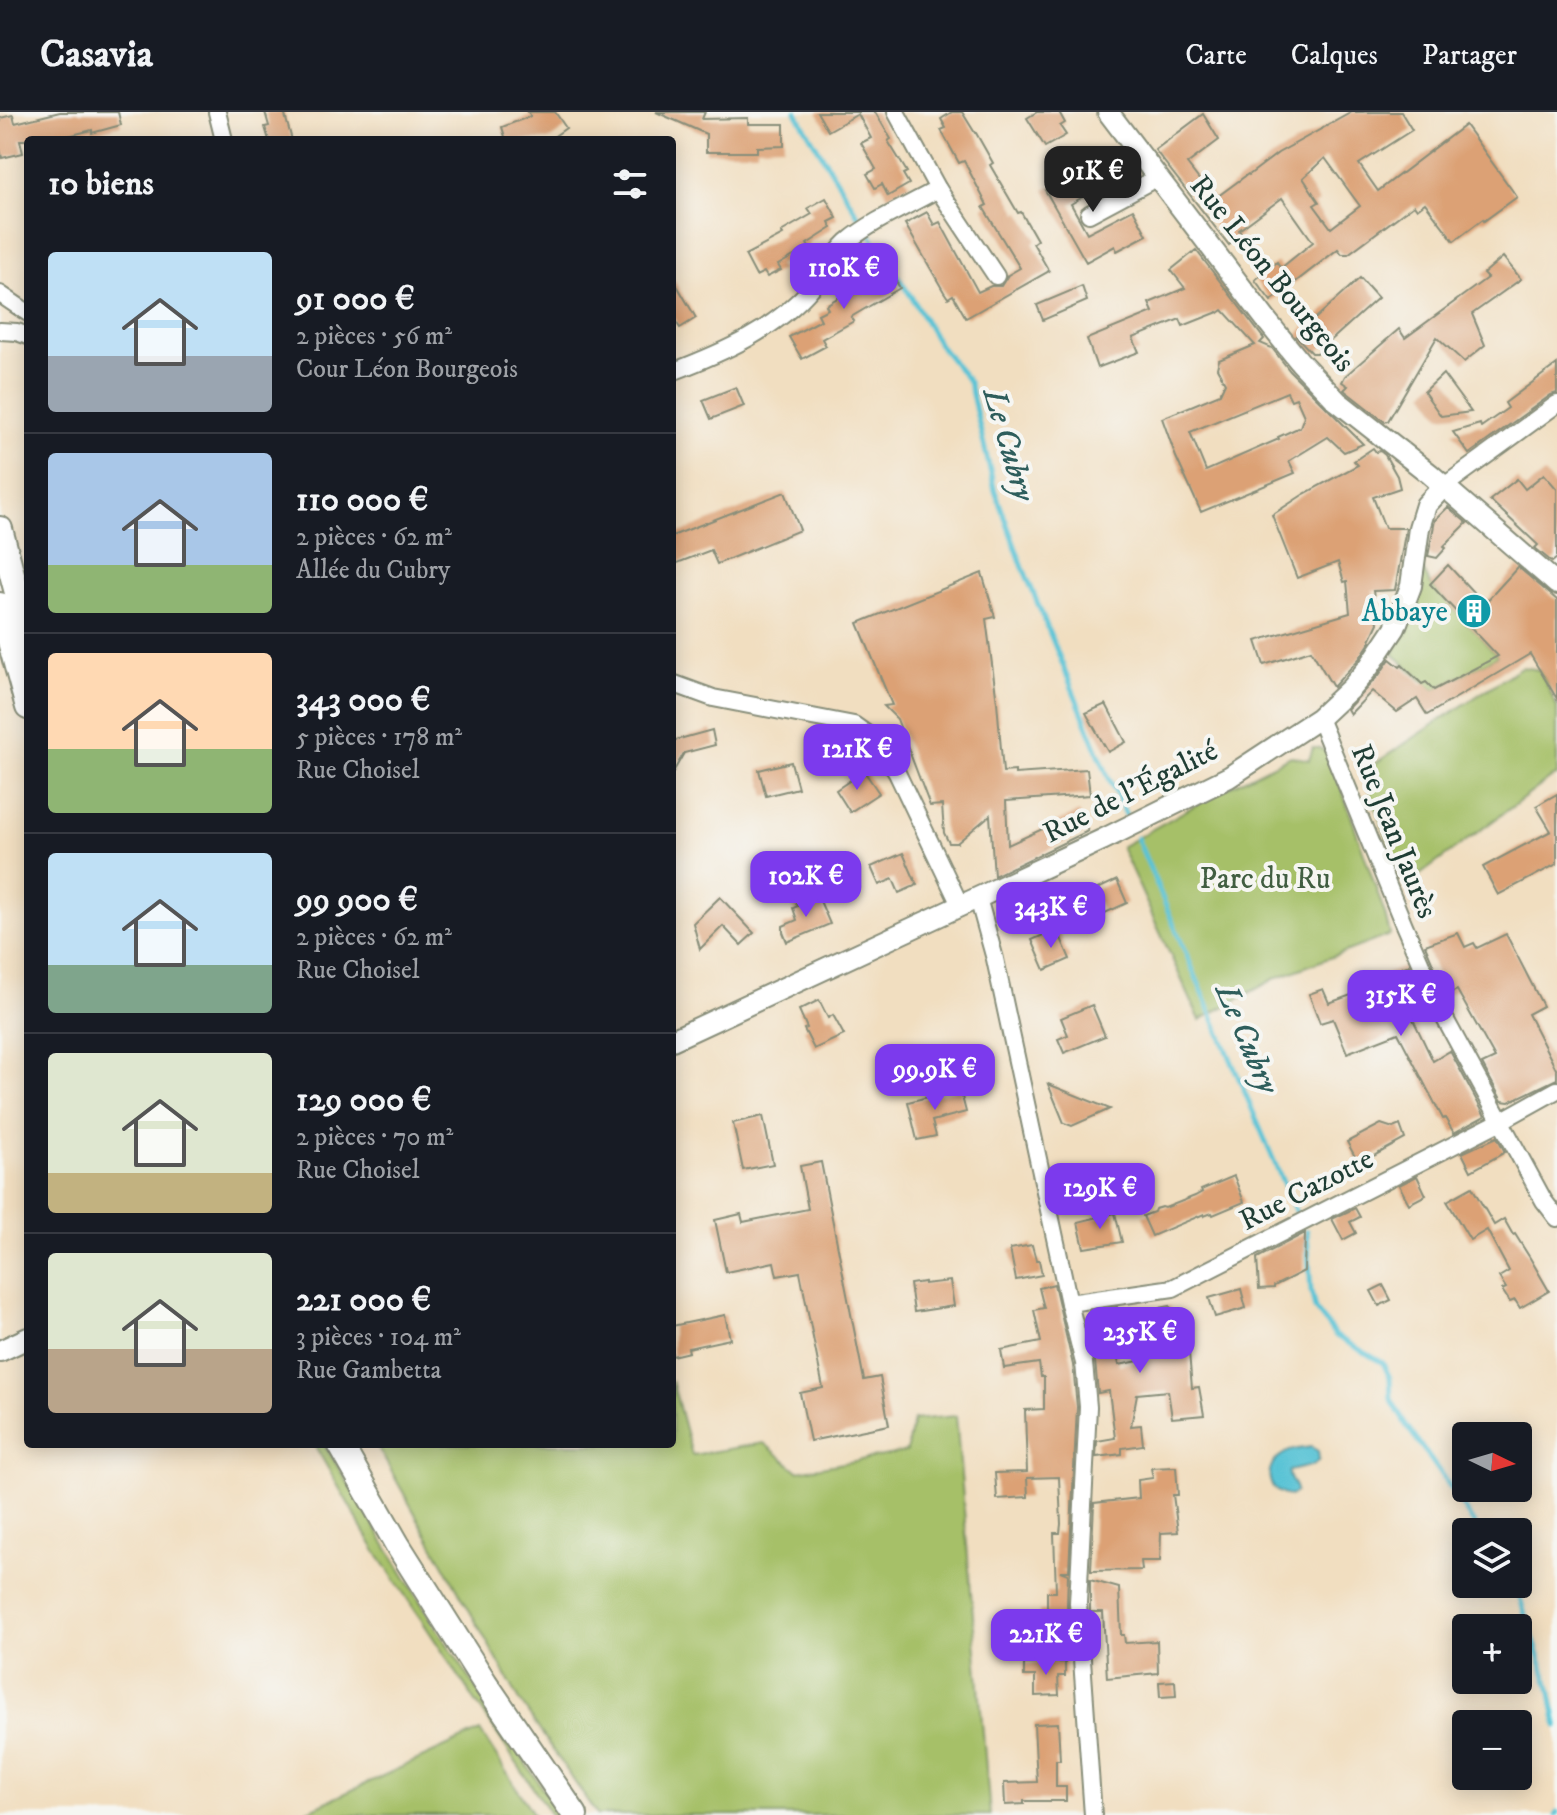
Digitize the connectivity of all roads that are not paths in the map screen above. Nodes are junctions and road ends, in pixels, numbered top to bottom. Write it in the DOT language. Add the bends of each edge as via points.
graph roads {
  1 [pos="217,112"];
  2 [pos="896,112"];
  3 [pos="1108,112"];
  4 [pos="223,136"];
  5 [pos="1158,177"];
  6 [pos="938,189"];
  7 [pos="1089,214"];
  8 [pos="996,276"];
  9 [pos="0,294"];
  10 [pos="24,310"];
  11 [pos="2,331"];
  12 [pos="24,335"];
  13 [pos="676,370"];
  14 [pos="1557,404"];
  15 [pos="1443,487"];
  16 [pos="0,529"];
  17 [pos="0,546"];
  18 [pos="14,583"];
  19 [pos="1557,584"];
  20 [pos="0,605"];
  21 [pos="24,619"];
  22 [pos="676,684"];
  23 [pos="24,692"];
  24 [pos="1319,718"];
  25 [pos="970,903"];
  26 [pos="676,1038"];
  27 [pos="1557,1090"];
  28 [pos="1501,1121"];
  29 [pos="1557,1218"];
  30 [pos="1069,1303"];
  31 [pos="24,1340"];
  32 [pos="0,1351"];
  33 [pos="342,1448"];
  34 [pos="575,1815"];
  35 [pos="1093,1815"];
  1 -- 4 [label="street"];
  2 -- 6 [label="street"];
  3 -- 5 [label="street, Rue Léon Bourgeois"];
  5 -- 7 [label="street"];
  5 -- 15 [label="street, Rue Léon Bourgeois" via="1300,362 1337,401"];
  6 -- 8 [label="street"];
  6 -- 13 [label="street" via="845,244 813,287 760,332"];
  9 -- 10 [label="street"];
  11 -- 12 [label="street"];
  14 -- 15 [label="street"];
  15 -- 19 [label="street, Rue Léon Bourgeois"];
  15 -- 24 [label="street, Rue de l'Égalité" via="1426,505 1411,586 1395,628 1369,667"];
  16 -- 18 [label="main road"];
  17 -- 18 [label="main road"];
  18 -- 21 [label="main road"];
  20 -- 23 [label="main road"];
  22 -- 25 [label="street" via="713,698 854,725 878,742"];
  24 -- 25 [label="street, Rue de l'Égalité" via="1229,777"];
  24 -- 28 [label="street, Rue Jean Jaurès" via="1444,1017"];
  25 -- 26 [label="street, Rue de l'Égalité"];
  25 -- 30 [label="street" via="999,974"];
  27 -- 28 [label="street, Rue Cazotte"];
  28 -- 29 [label="street, Rue Jean Jaurès"];
  28 -- 30 [label="street, Rue Cazotte" via="1173,1288"];
  30 -- 35 [label="street" via="1088,1407 1078,1603"];
  31 -- 32 [label="street"];
  33 -- 34 [label="main road" via="469,1658"];
}
